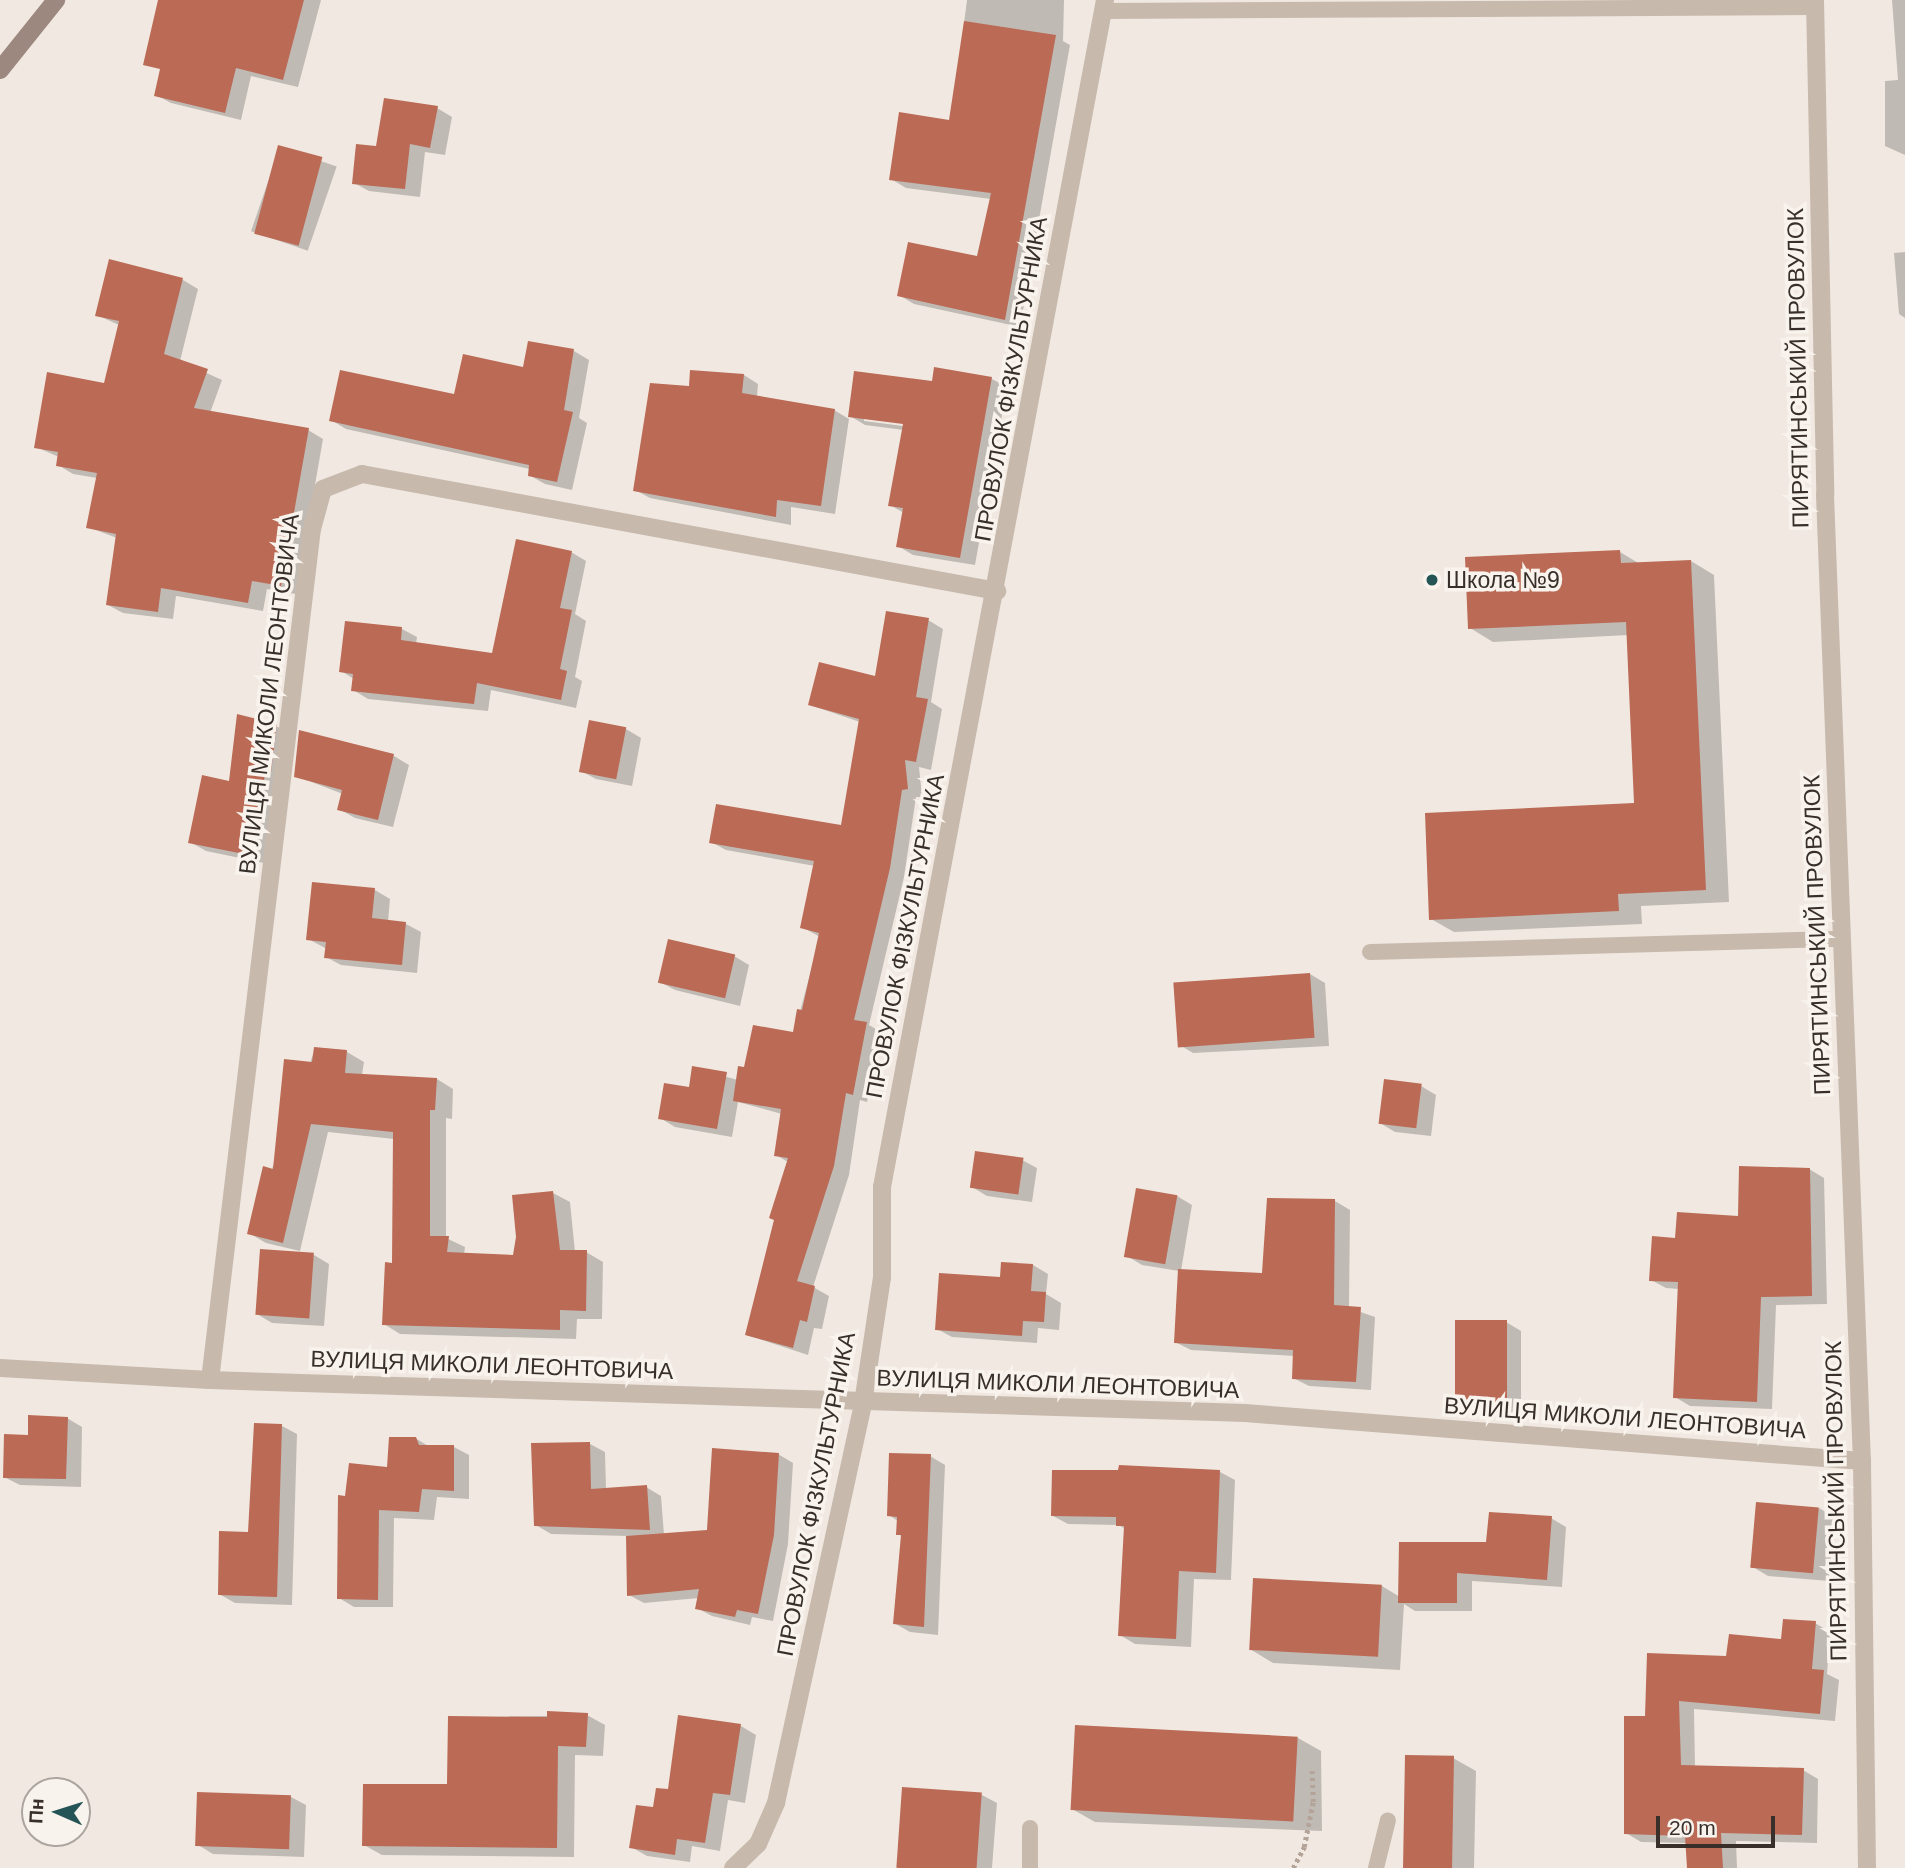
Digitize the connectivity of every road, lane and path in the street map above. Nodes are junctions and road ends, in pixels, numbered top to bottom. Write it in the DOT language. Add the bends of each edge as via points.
graph roads {
  1 [pos="56,0"];
  2 [pos="1815,3"];
  3 [pos="1104,5"];
  4 [pos="0,70"];
  5 [pos="997,591"];
  6 [pos="1842,939"];
  7 [pos="1370,952"];
  8 [pos="0,1368"];
  9 [pos="210,1380"];
  10 [pos="863,1403"];
  11 [pos="1862,1461"];
  12 [pos="1312,1771"];
  13 [pos="1388,1820"];
  14 [pos="1030,1828"];
  15 [pos="733,1868"];
  16 [pos="1030,1868"];
  17 [pos="1293,1868"];
  18 [pos="1376,1868"];
  19 [pos="1867,1868"];
  1 -- 4 [label="main road"];
  2 -- 3 [label="lane"];
  2 -- 6 [label="street, ПИРЯТИНСЬКИЙ ПРОВУЛОК" via="1825,495"];
  3 -- 5 [label="street, ПРОВУЛОК ФІЗКУЛЬТУРНИКА"];
  5 -- 9 [label="street, ВУЛИЦЯ МИКОЛИ ЛЕОНТОВИЧА" via="362,474 323,489 312,529"];
  5 -- 10 [label="street, ПРОВУЛОК ФІЗКУЛЬТУРНИКА" via="882,1186 882,1278"];
  6 -- 7 [label="lane"];
  6 -- 11 [label="street, ПИРЯТИНСЬКИЙ ПРОВУЛОК"];
  8 -- 9 [label="street, ВУЛИЦЯ МИКОЛИ ЛЕОНТОВИЧА"];
  9 -- 10 [label="street, ВУЛИЦЯ МИКОЛИ ЛЕОНТОВИЧА"];
  10 -- 11 [label="street, ВУЛИЦЯ МИКОЛИ ЛЕОНТОВИЧА" via="1245,1413"];
  10 -- 15 [label="street, ПРОВУЛОК ФІЗКУЛЬТУРНИКА" via="776,1803 758,1844"];
  11 -- 19 [label="street, ПИРЯТИНСЬКИЙ ПРОВУЛОК"];
  12 -- 17 [label="path" via="1313,1802 1304,1847"];
  13 -- 18 [label="lane"];
  14 -- 16 [label="lane"];
}
